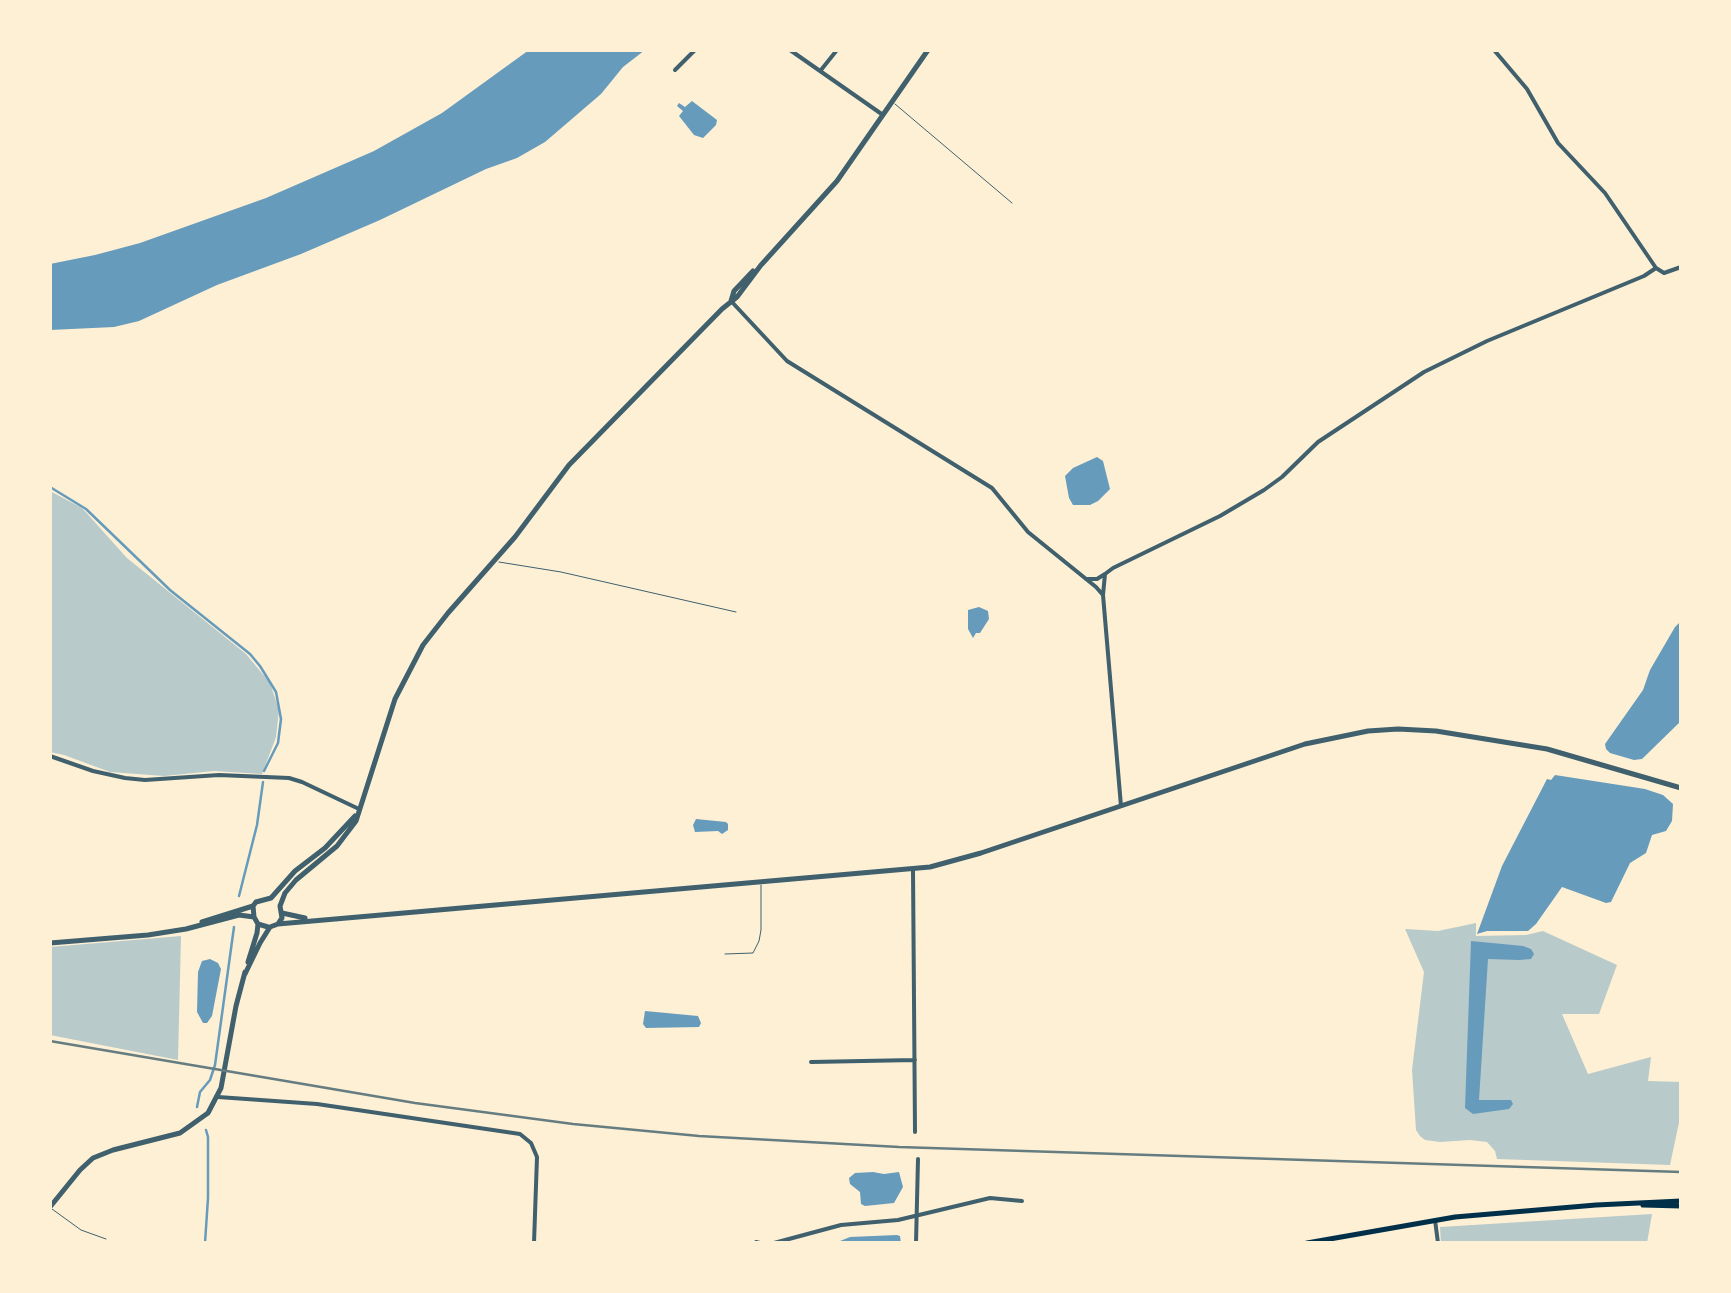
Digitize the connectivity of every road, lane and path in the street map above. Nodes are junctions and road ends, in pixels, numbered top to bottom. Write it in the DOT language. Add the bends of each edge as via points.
graph roads {
  1 [pos="695,50"];
  2 [pos="790,50"];
  3 [pos="837,50"];
  4 [pos="928,50"];
  5 [pos="1494,50"];
  6 [pos="799,52"];
  7 [pos="675,70"];
  8 [pos="820,71"];
  9 [pos="892,102"];
  10 [pos="883,115"];
  11 [pos="1012,203"];
  12 [pos="1681,266"];
  13 [pos="1656,268"];
  14 [pos="730,301"];
  15 [pos="496,561"];
  16 [pos="1104,574"];
  17 [pos="1086,579"];
  18 [pos="1103,595"];
  19 [pos="736,612"];
  20 [pos="50,756"];
  21 [pos="1681,788"];
  22 [pos="1121,806"];
  23 [pos="360,809"];
  24 [pos="912,870"];
  25 [pos="761,882"];
  26 [pos="270,898"];
  27 [pos="254,906"];
  28 [pos="281,909"];
  29 [pos="324,919"];
  30 [pos="256,920"];
  31 [pos="278,924"];
  32 [pos="270,927"];
  33 [pos="186,928"];
  34 [pos="50,943"];
  35 [pos="725,954"];
  36 [pos="245,974"];
  37 [pos="915,1060"];
  38 [pos="811,1062"];
  39 [pos="222,1088"];
  40 [pos="218,1096"];
  41 [pos="246,1098"];
  42 [pos="915,1132"];
  43 [pos="918,1159"];
  44 [pos="1022,1201"];
  45 [pos="1681,1203"];
  46 [pos="50,1206"];
  47 [pos="917,1214"];
  48 [pos="1435,1220"];
  49 [pos="106,1239"];
  50 [pos="534,1243"];
  51 [pos="774,1243"];
  52 [pos="916,1243"];
  53 [pos="1306,1243"];
  54 [pos="1438,1243"];
  1 -- 7 [label="street"];
  2 -- 6 [label="street"];
  3 -- 8 [label="street"];
  4 -- 9 [label="street"];
  5 -- 13 [label="street"];
  6 -- 8 [label="street"];
  8 -- 10 [label="street"];
  9 -- 10 [label="street"];
  9 -- 11 [label="lane"];
  10 -- 14 [label="street" via="836,181"];
  12 -- 13 [label="street" via="1664,274"];
  13 -- 16 [label="street" via="1424,372 1318,442 1264,490"];
  14 -- 15 [label="street" via="582,450"];
  14 -- 17 [label="street" via="787,360 992,488 1028,532"];
  15 -- 19 [label="lane"];
  15 -- 23 [label="street" via="411,666"];
  16 -- 17 [label="street"];
  16 -- 18 [label="street"];
  17 -- 18 [label="street"];
  18 -- 22 [label="street"];
  20 -- 23 [label="street" via="125,778 289,778"];
  21 -- 22 [label="street" via="1547,749 1398,730 1326,738"];
  22 -- 24 [label="street" via="982,854"];
  23 -- 26 [label="street"];
  23 -- 28 [label="street" via="345,837 283,896"];
  24 -- 25 [label="street"];
  24 -- 37 [label="street"];
  25 -- 29 [label="street"];
  25 -- 35 [label="lane" via="759,941 753,953"];
  26 -- 27 [label="street"];
  26 -- 28 [label="street"];
  27 -- 30 [label="street"];
  27 -- 33 [label="street"];
  28 -- 29 [label="street"];
  28 -- 31 [label="street"];
  29 -- 31 [label="street"];
  30 -- 32 [label="street"];
  30 -- 33 [label="street" via="240,915"];
  30 -- 36 [label="street"];
  31 -- 32 [label="street"];
  32 -- 36 [label="street"];
  33 -- 34 [label="street"];
  36 -- 39 [label="street"];
  37 -- 38 [label="street"];
  37 -- 42 [label="street"];
  39 -- 40 [label="street"];
  39 -- 41 [label="street"];
  40 -- 41 [label="street"];
  40 -- 46 [label="street" via="187,1129 94,1158"];
  41 -- 50 [label="street" via="520,1134 537,1157"];
  43 -- 47 [label="street"];
  44 -- 47 [label="street" via="990,1198"];
  45 -- 48 [label="main road"];
  46 -- 49 [label="lane" via="72,1225"];
  47 -- 51 [label="street" via="841,1224"];
  47 -- 52 [label="street"];
  48 -- 53 [label="main road"];
  48 -- 54 [label="street"];
}
